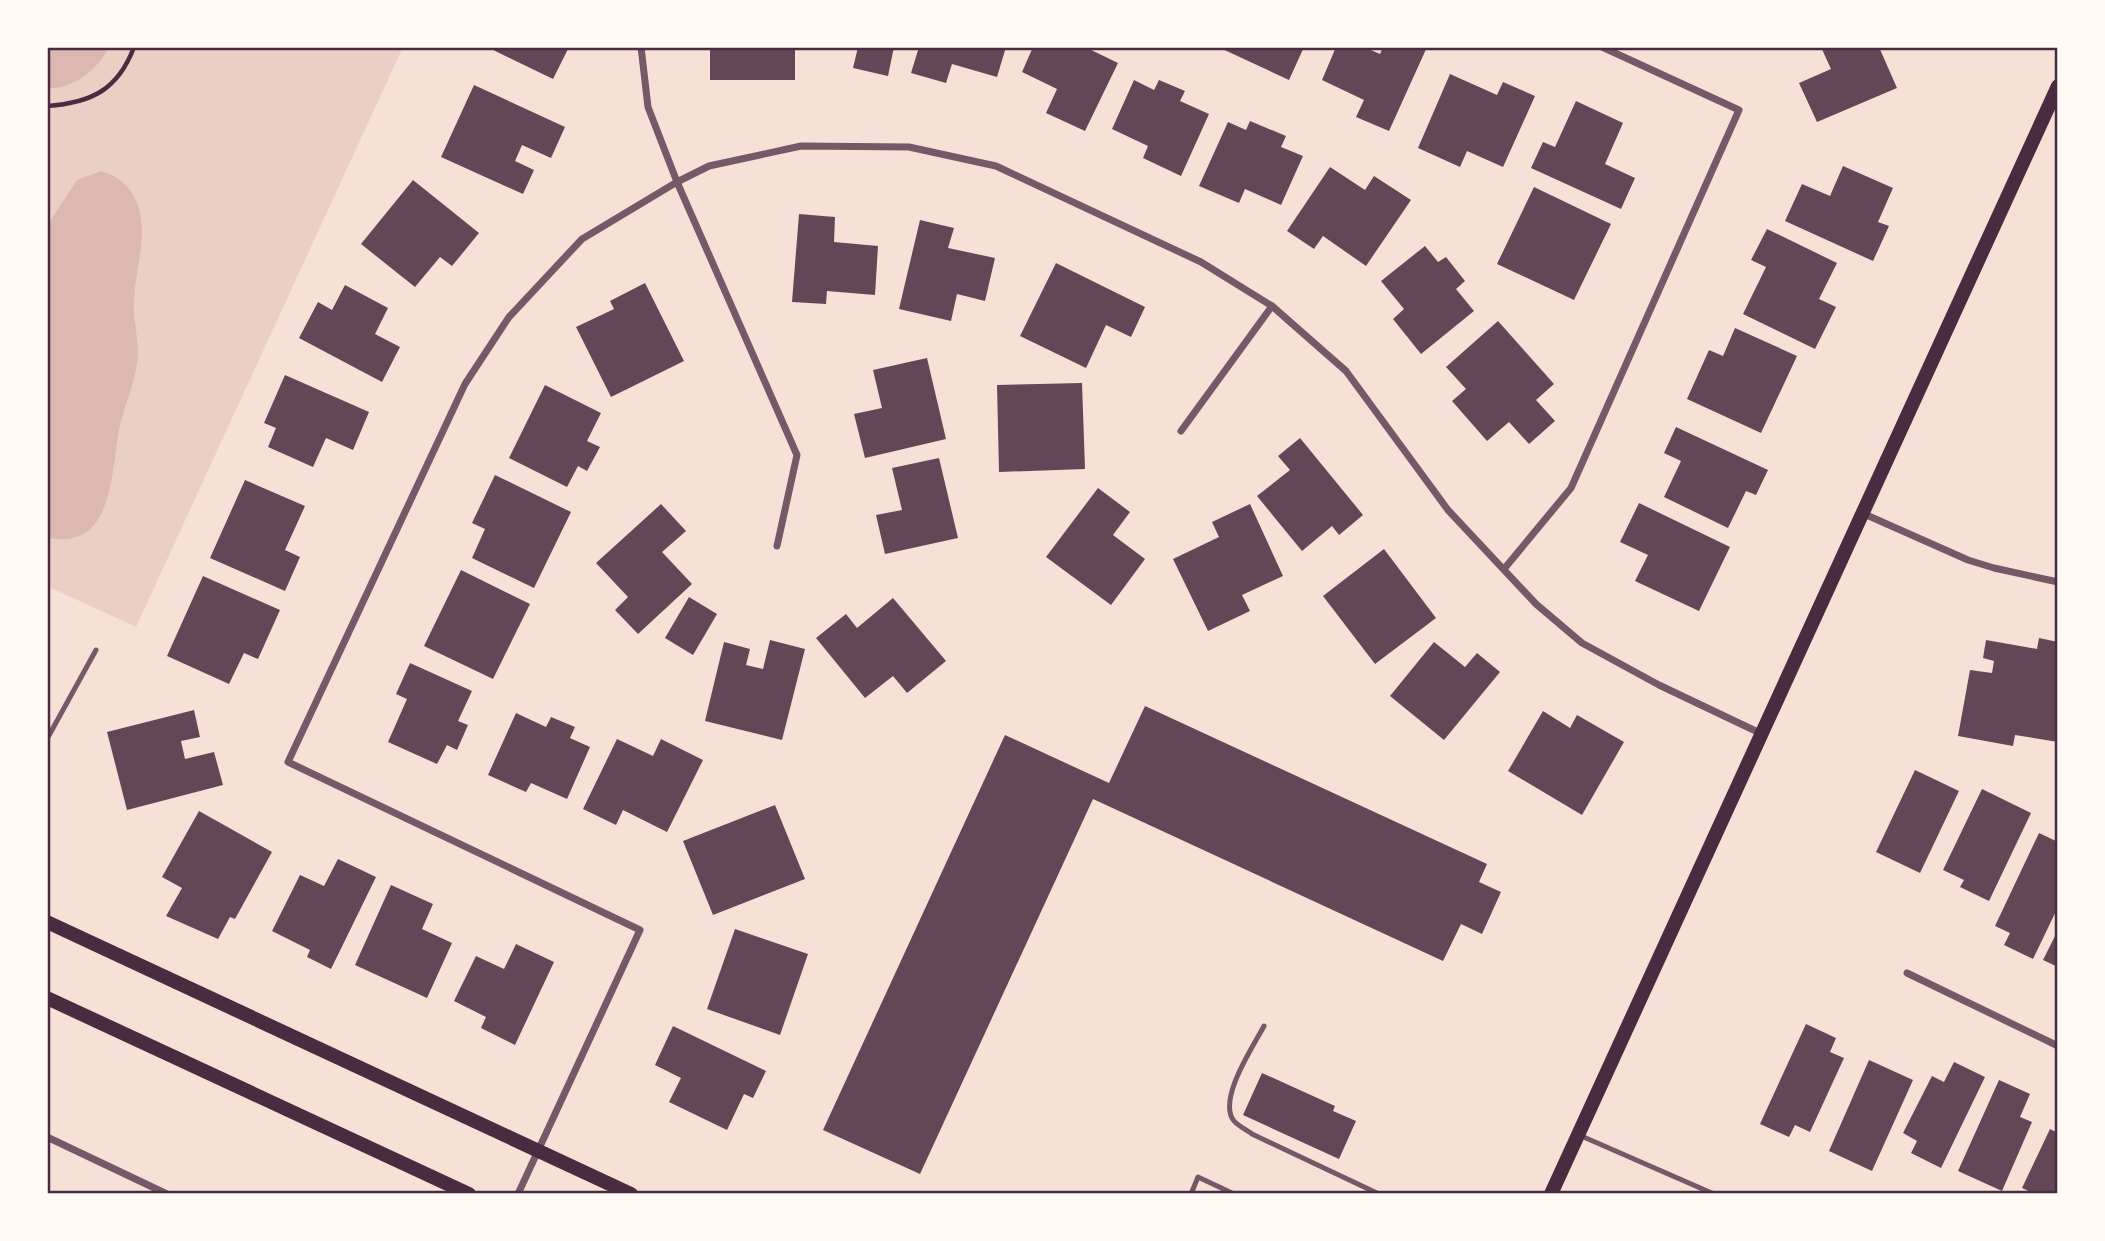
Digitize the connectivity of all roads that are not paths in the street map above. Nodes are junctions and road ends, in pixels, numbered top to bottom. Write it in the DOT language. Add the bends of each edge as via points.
graph roads {
  1 [pos="641,47"];
  2 [pos="1602,47"];
  3 [pos="2058,86"];
  4 [pos="677,182"];
  5 [pos="1272,306"];
  6 [pos="1181,431"];
  7 [pos="1861,513"];
  8 [pos="777,546"];
  9 [pos="1504,569"];
  10 [pos="2058,582"];
  11 [pos="96,650"];
  12 [pos="1762,734"];
  13 [pos="47,739"];
  14 [pos="47,922"];
  15 [pos="1907,973"];
  16 [pos="47,998"];
  17 [pos="1264,1026"];
  18 [pos="2058,1046"];
  19 [pos="1579,1135"];
  20 [pos="47,1137"];
  21 [pos="538,1151"];
  22 [pos="167,1194"];
  23 [pos="469,1194"];
  24 [pos="518,1194"];
  25 [pos="631,1194"];
  26 [pos="1191,1194"];
  27 [pos="1234,1194"];
  28 [pos="1379,1194"];
  29 [pos="1551,1194"];
  30 [pos="1714,1194"];
  1 -- 4 [label="street" via="648,107"];
  2 -- 9 [label="street" via="1739,110 1571,488"];
  3 -- 7 [label="main road"];
  4 -- 5 [label="street" via="709,166 801,146 909,147 996,166 1201,262"];
  4 -- 8 [label="street" via="797,455"];
  4 -- 21 [label="street" via="582,239 509,317 465,383 288,762 640,930"];
  5 -- 6 [label="street"];
  5 -- 9 [label="street" via="1346,371 1448,510"];
  7 -- 10 [label="street" via="1968,560"];
  7 -- 12 [label="main road"];
  9 -- 12 [label="street" via="1582,643"];
  11 -- 13 [label="lane"];
  12 -- 19 [label="main road"];
  14 -- 21 [label="main road"];
  15 -- 18 [label="street"];
  16 -- 23 [label="main road"];
  17 -- 28 [label="lane" via="1230,1093 1228,1109 1234,1122"];
  19 -- 29 [label="main road"];
  19 -- 30 [label="lane"];
  20 -- 22 [label="street"];
  21 -- 24 [label="street"];
  21 -- 25 [label="main road"];
  26 -- 27 [label="lane" via="1198,1177"];
}
